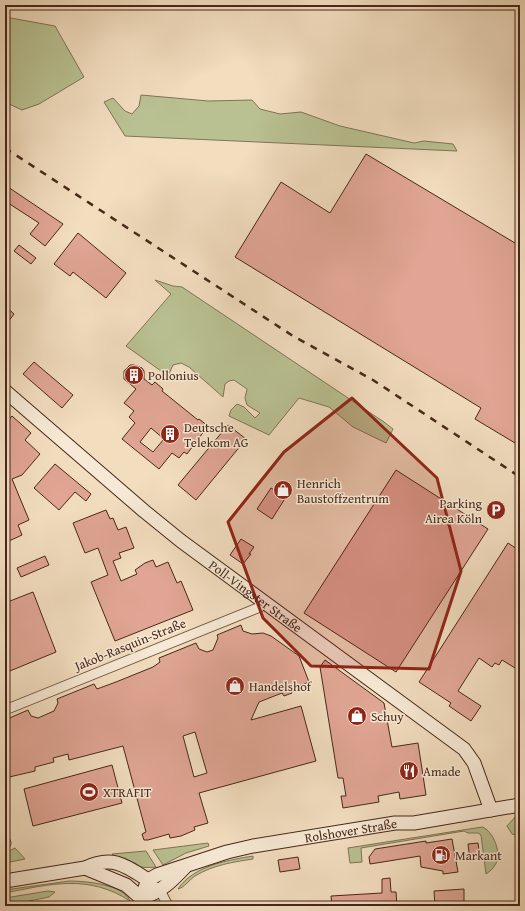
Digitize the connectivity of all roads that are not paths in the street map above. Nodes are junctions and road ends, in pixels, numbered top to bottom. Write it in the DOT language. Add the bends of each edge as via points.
graph roads {
  1 [pos="5,390"];
  2 [pos="263,601"];
  3 [pos="5,710"];
  4 [pos="520,805"];
  5 [pos="490,810"];
  6 [pos="185,867"];
  7 [pos="86,868"];
  8 [pos="148,880"];
  9 [pos="5,881"];
  10 [pos="159,890"];
  11 [pos="142,903"];
  12 [pos="168,906"];
  1 -- 2 [label="street, Poll-Vingster Straße" via="144,511"];
  2 -- 3 [label="street, Jakob-Rasquin-Straße" via="260,607"];
  2 -- 5 [label="street, Poll-Vingster Straße" via="464,749 474,764"];
  4 -- 5 [label="street, Rolshover Straße"];
  5 -- 6 [label="street, Rolshover Straße" via="254,846 227,852"];
  6 -- 8 [label="street, Rolshover Straße" via="169,870"];
  6 -- 10 [label="street, Rolshover Straße" via="171,883"];
  7 -- 8 [label="street" via="107,861 134,871"];
  7 -- 9 [label="street"];
  7 -- 11 [label="street" via="126,885"];
  8 -- 10 [label="street"];
  8 -- 11 [label="street"];
  10 -- 11 [label="street, Rolshover Straße"];
  10 -- 12 [label="street"];
}
